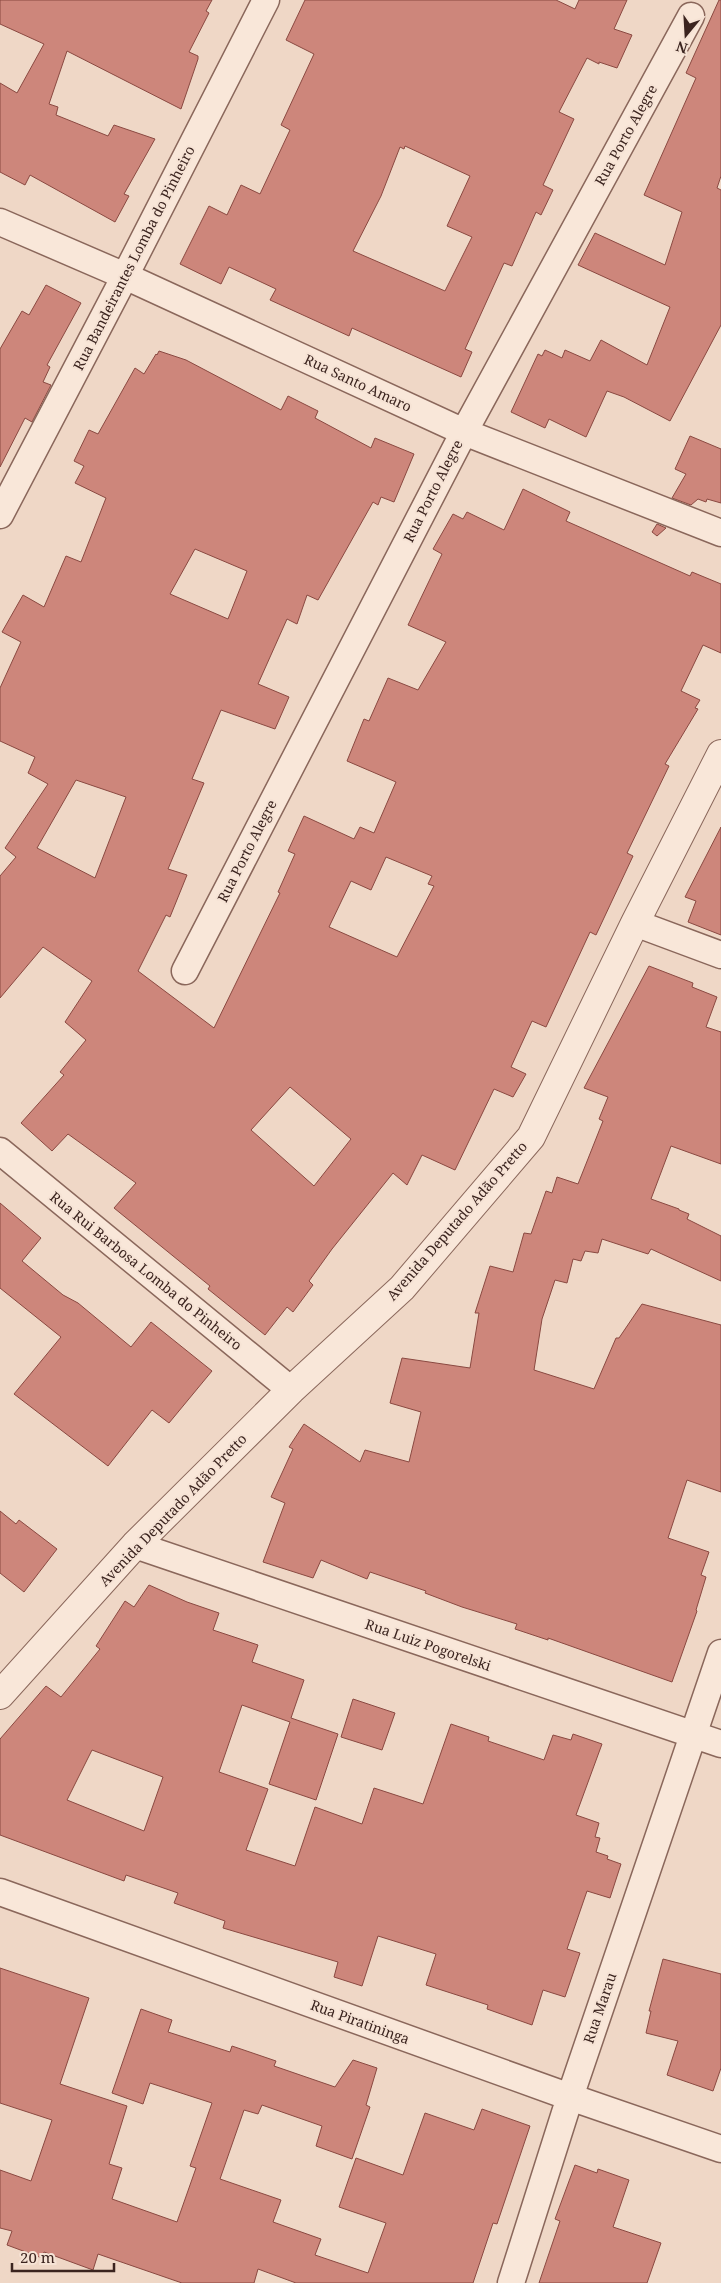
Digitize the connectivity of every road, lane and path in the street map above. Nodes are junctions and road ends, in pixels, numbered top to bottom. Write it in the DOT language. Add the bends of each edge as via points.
graph roads {
  1 [pos="266,0"];
  2 [pos="691,16"];
  3 [pos="0,222"];
  4 [pos="126,276"];
  5 [pos="464,432"];
  6 [pos="0,515"];
  7 [pos="721,533"];
  8 [pos="721,754"];
  9 [pos="635,923"];
  10 [pos="721,955"];
  11 [pos="185,971"];
  12 [pos="0,1151"];
  13 [pos="291,1390"];
  14 [pos="135,1545"];
  15 [pos="721,1653"];
  16 [pos="0,1695"];
  17 [pos="694,1735"];
  18 [pos="721,1744"];
  19 [pos="0,1892"];
  20 [pos="570,2097"];
  21 [pos="721,2149"];
  22 [pos="511,2283"];
  1 -- 4 [label="street, Rua Bandeirantes Lomba do Pinheiro"];
  2 -- 5 [label="street, Rua Porto Alegre"];
  3 -- 4 [label="street, Rua Santo Amaro"];
  4 -- 5 [label="street, Rua Santo Amaro"];
  4 -- 6 [label="street, Rua Bandeirantes Lomba do Pinheiro"];
  5 -- 7 [label="street, Rua Santo Amaro"];
  5 -- 11 [label="street, Rua Porto Alegre"];
  8 -- 9 [label="street, Avenida Deputado Adão Pretto"];
  9 -- 10 [label="street"];
  9 -- 13 [label="street, Avenida Deputado Adão Pretto" via="530,1137 402,1288"];
  12 -- 13 [label="street, Rua Rui Barbosa Lomba do Pinheiro"];
  13 -- 14 [label="street, Avenida Deputado Adão Pretto"];
  14 -- 16 [label="street, Avenida Deputado Adão Pretto"];
  14 -- 17 [label="street, Rua Luiz Pogorelski"];
  15 -- 17 [label="street, Rua Marau"];
  17 -- 18 [label="street, Rua Luiz Pogorelski"];
  17 -- 20 [label="street, Rua Marau"];
  19 -- 20 [label="street, Rua Piratininga"];
  20 -- 21 [label="street, Rua Piratininga"];
  20 -- 22 [label="street, Rua Marau"];
}
